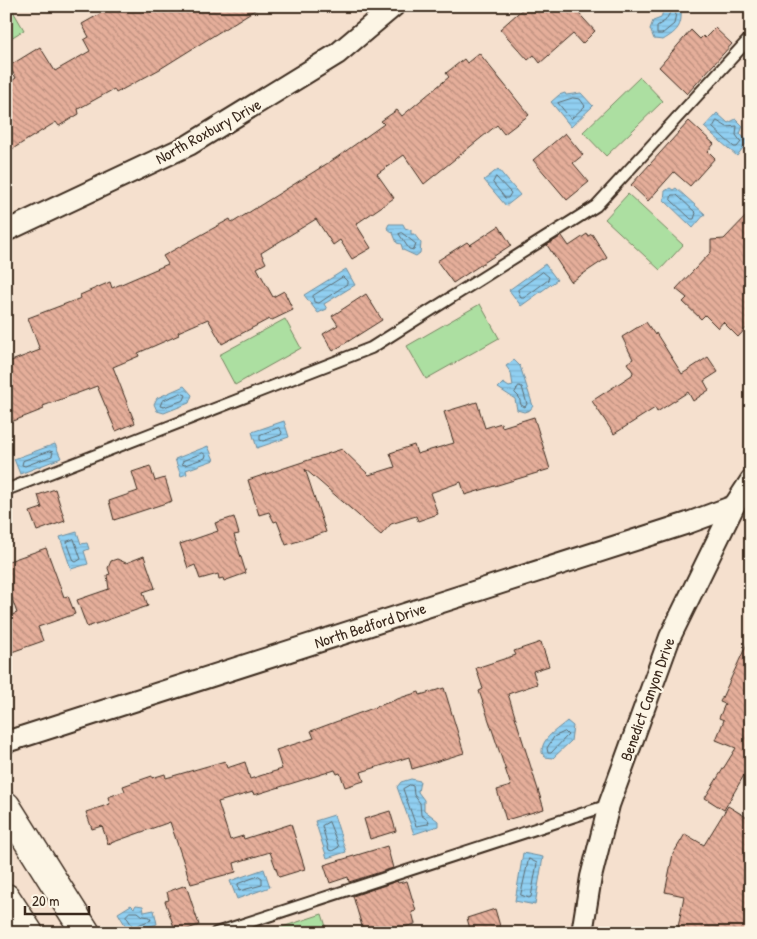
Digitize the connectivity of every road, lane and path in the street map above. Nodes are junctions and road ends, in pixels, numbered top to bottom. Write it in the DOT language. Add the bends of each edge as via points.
graph roads {
  1 [pos="394,6"];
  2 [pos="751,37"];
  3 [pos="6,231"];
  4 [pos="751,480"];
  5 [pos="6,490"];
  6 [pos="734,506"];
  7 [pos="6,742"];
  8 [pos="608,805"];
  9 [pos="6,806"];
  10 [pos="6,826"];
  11 [pos="56,886"];
  12 [pos="6,898"];
  13 [pos="28,933"];
  14 [pos="86,933"];
  15 [pos="216,933"];
  16 [pos="582,933"];
  1 -- 3 [label="street, North Roxbury Drive" via="337,54 189,145"];
  2 -- 5 [label="lane" via="596,206 371,348"];
  4 -- 6 [label="street, Benedict Canyon Drive"];
  6 -- 7 [label="street, North Bedford Drive"];
  6 -- 8 [label="street, Benedict Canyon Drive" via="670,637"];
  8 -- 15 [label="lane"];
  8 -- 16 [label="street, Benedict Canyon Drive"];
  9 -- 11 [label="main road"];
  10 -- 11 [label="main road"];
  11 -- 14 [label="main road"];
  12 -- 13 [label="main road"];
}
